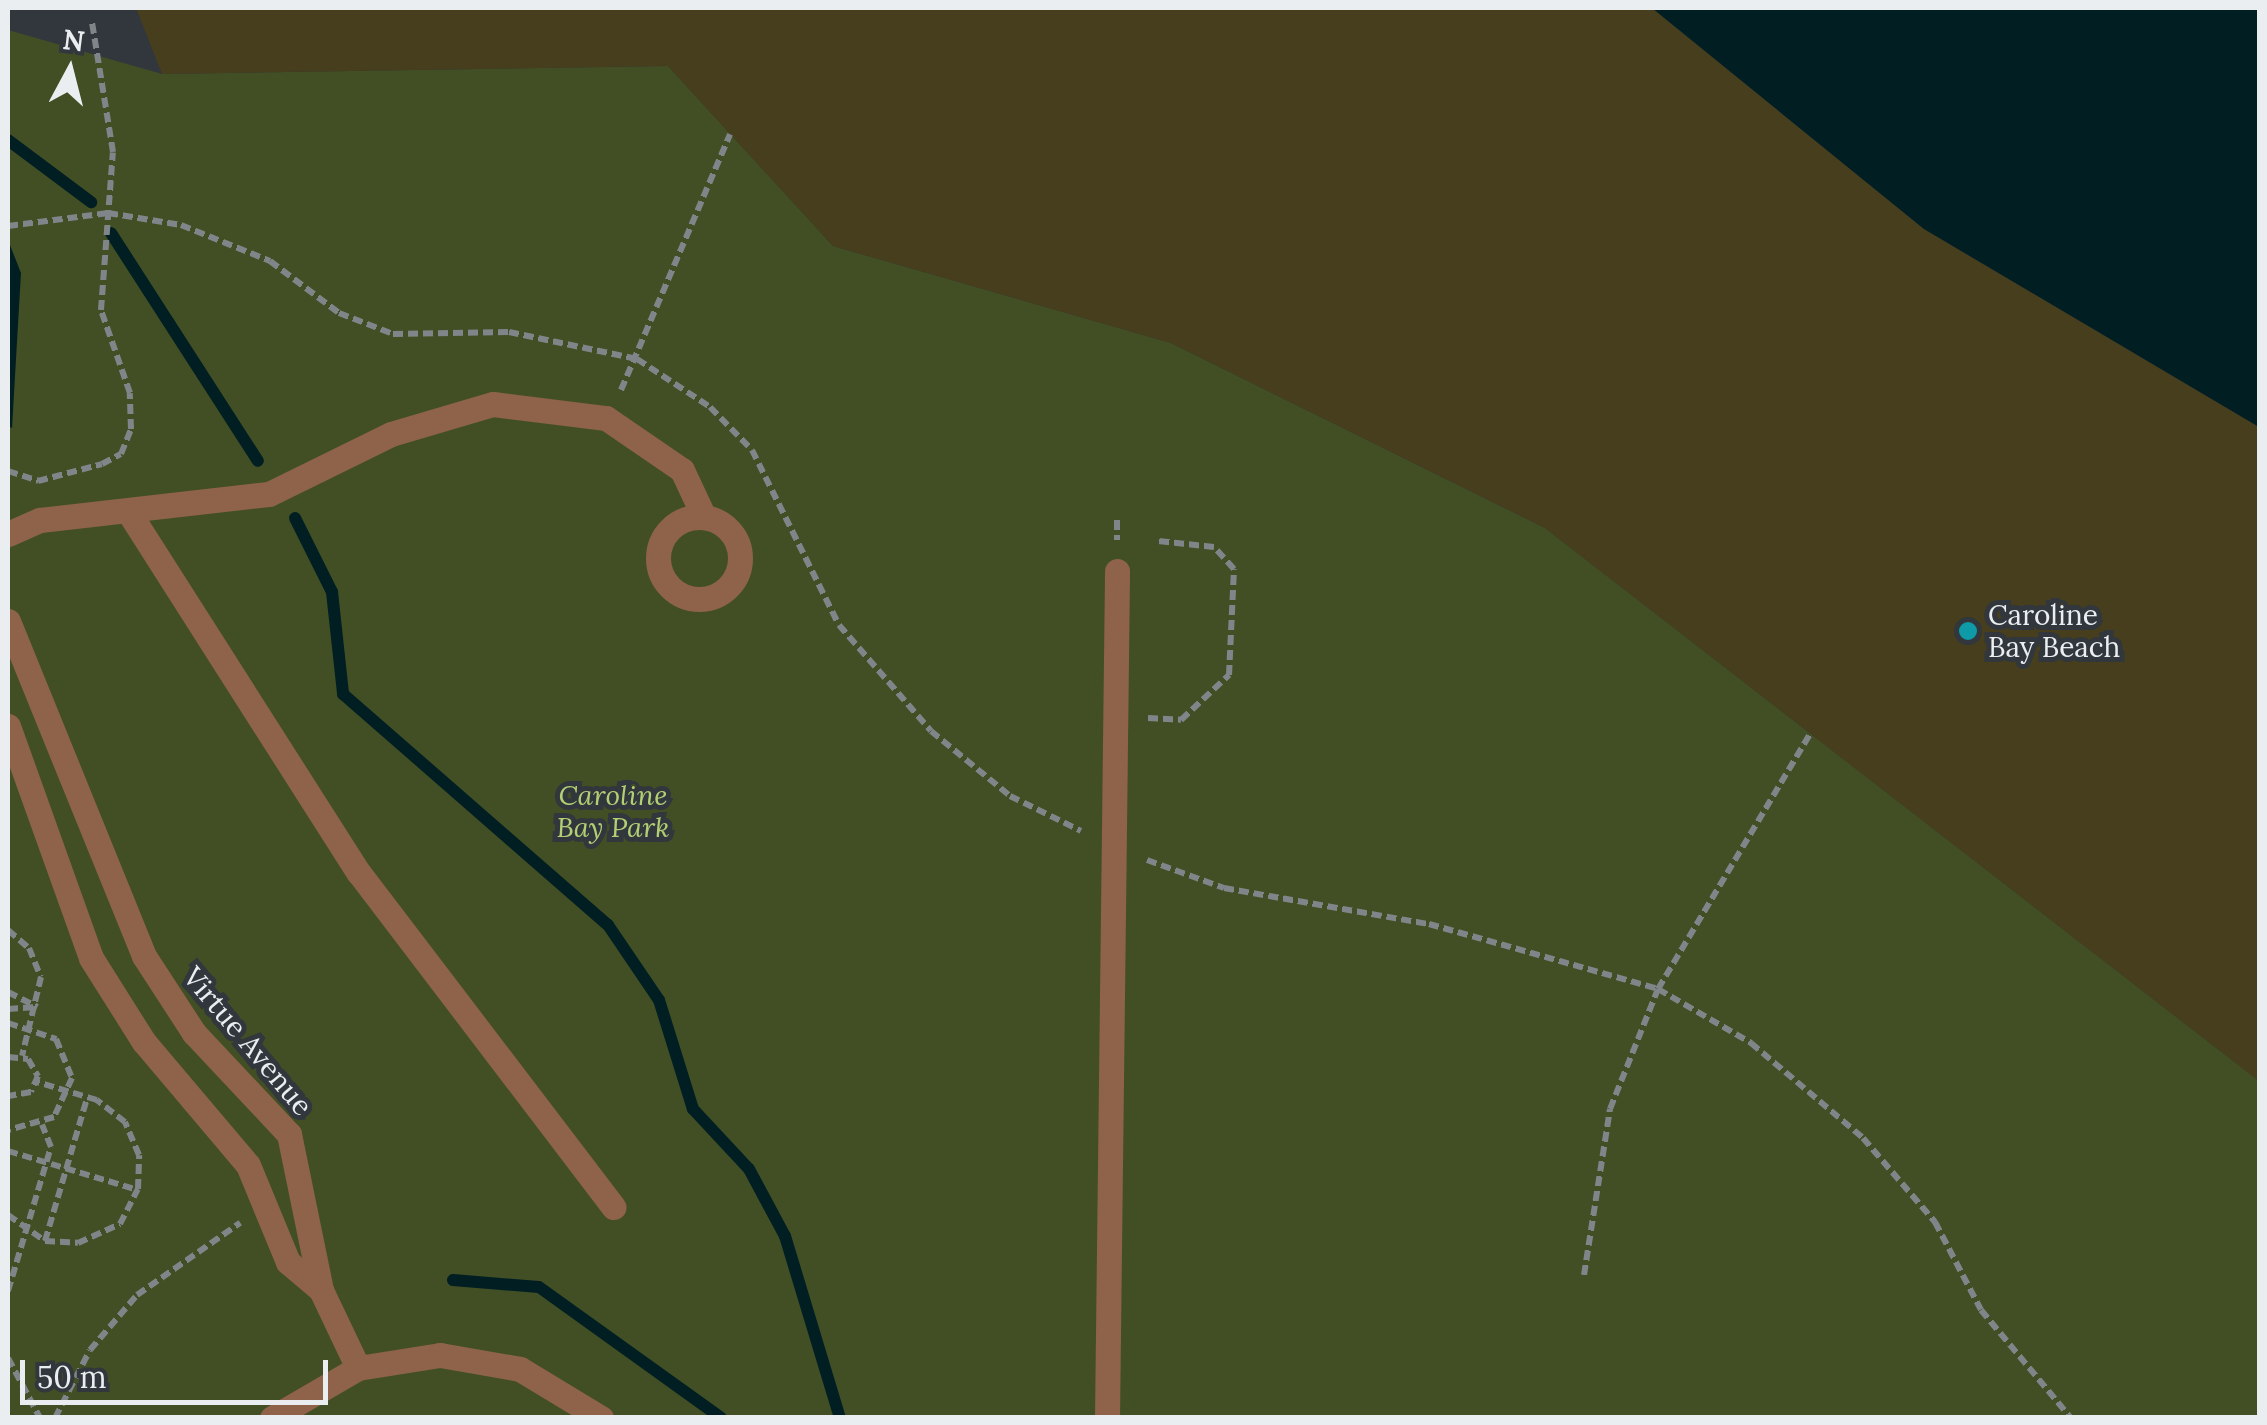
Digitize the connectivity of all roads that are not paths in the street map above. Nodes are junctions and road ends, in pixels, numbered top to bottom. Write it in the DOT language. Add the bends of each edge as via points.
graph roads {
  1 [pos="128,511"];
  2 [pos="704,517"];
  3 [pos="8,534"];
  4 [pos="1118,571"];
  5 [pos="8,621"];
  6 [pos="8,726"];
  7 [pos="613,1207"];
  8 [pos="321,1290"];
  9 [pos="358,1368"];
  10 [pos="272,1418"];
  11 [pos="601,1418"];
  12 [pos="1108,1418"];
  1 -- 2 [label="street" via="269,494 408,427 493,404 606,418 682,470"];
  1 -- 3 [label="street" via="40,520"];
  1 -- 7 [label="street" via="358,873"];
  4 -- 12 [label="street"];
  5 -- 8 [label="street, Virtue Avenue" via="144,956 194,1033 289,1134"];
  6 -- 8 [label="street" via="91,958 144,1042 248,1165 288,1262"];
  8 -- 9 [label="street"];
  9 -- 10 [label="street"];
  9 -- 11 [label="street" via="440,1356 520,1369"];
}
